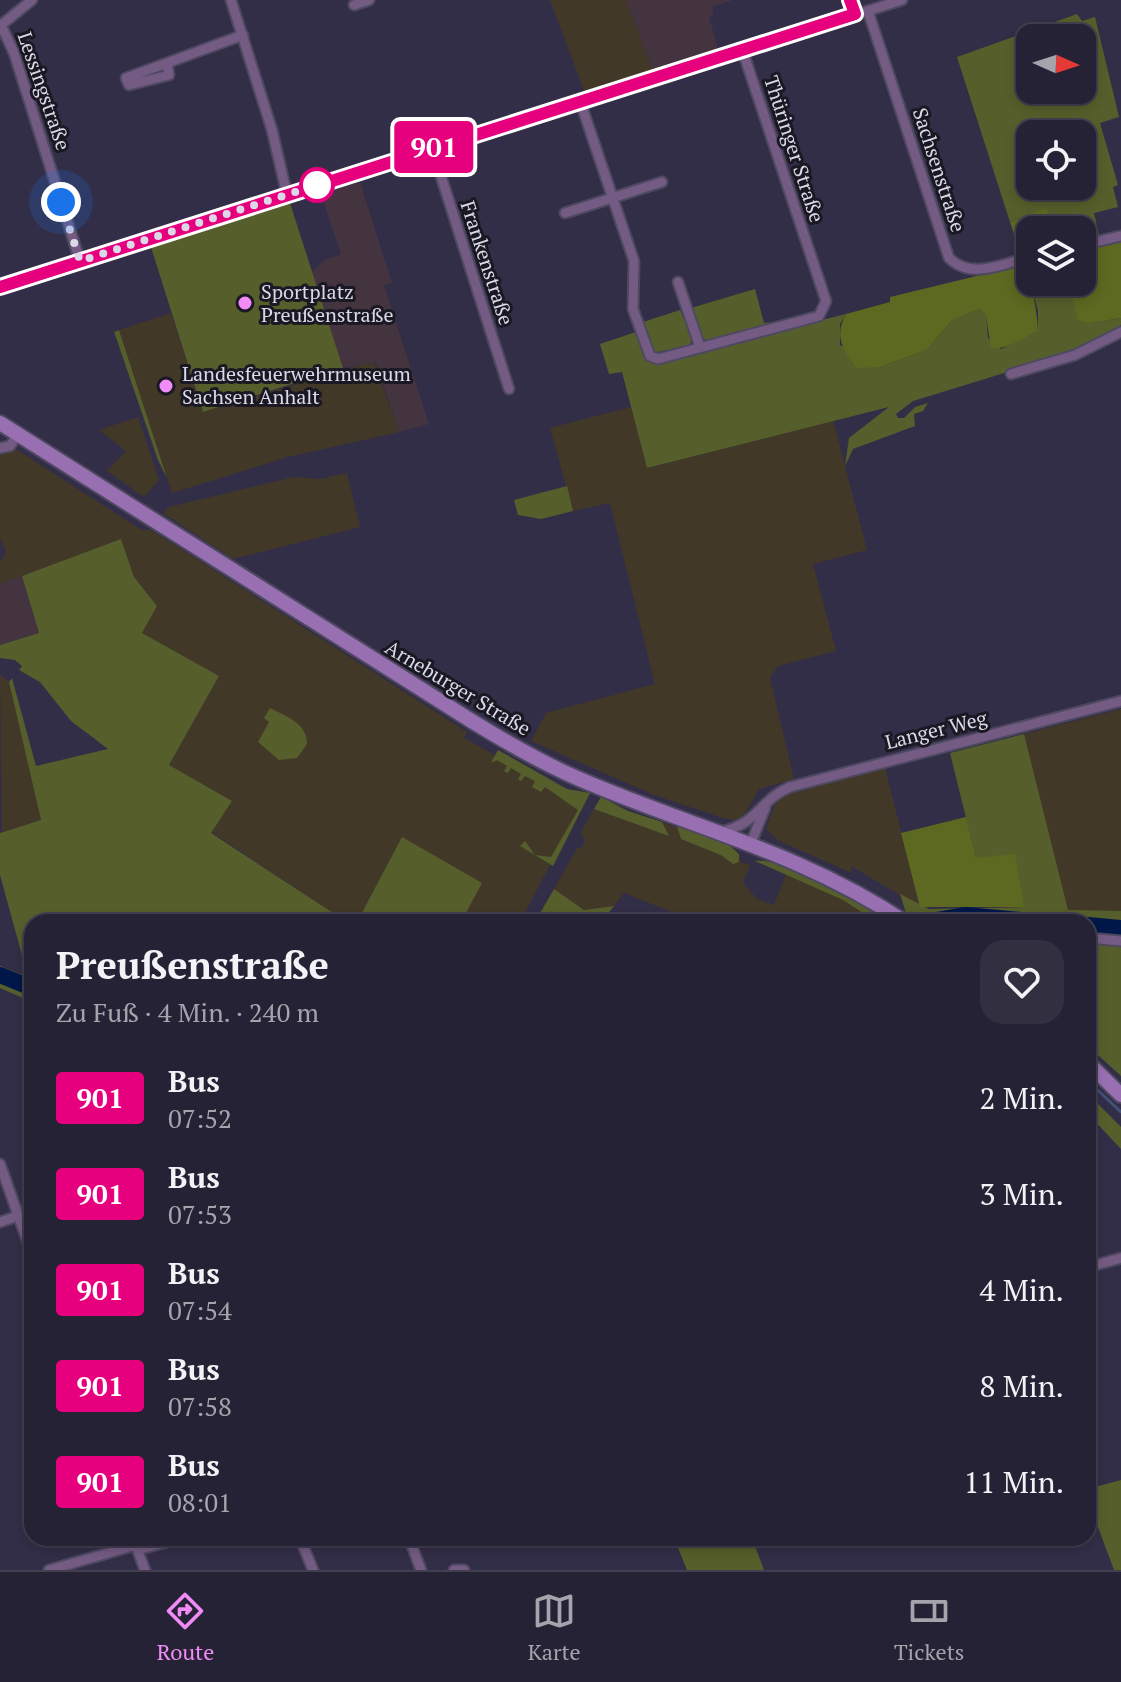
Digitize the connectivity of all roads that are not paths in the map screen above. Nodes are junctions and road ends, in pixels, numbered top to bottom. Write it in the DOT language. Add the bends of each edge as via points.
graph roads {
  1 [pos="32,0"];
  2 [pos="231,0"];
  3 [pos="369,0"];
  4 [pos="850,0"];
  5 [pos="902,0"];
  6 [pos="354,5"];
  7 [pos="868,11"];
  8 [pos="855,14"];
  9 [pos="1,25"];
  10 [pos="243,35"];
  11 [pos="742,49"];
  12 [pos="167,63"];
  13 [pos="580,101"];
  14 [pos="432,148"];
  15 [pos="662,182"];
  16 [pos="287,195"];
  17 [pos="613,198"];
  18 [pos="565,213"];
  19 [pos="1121,236"];
  20 [pos="1096,242"];
  21 [pos="1016,260"];
  22 [pos="80,261"];
  23 [pos="678,282"];
  24 [pos="0,287"];
  25 [pos="1121,332"];
  26 [pos="700,347"];
  27 [pos="1011,374"];
  28 [pos="509,389"];
  29 [pos="0,423"];
  30 [pos="18,434"];
  31 [pos="0,448"];
  32 [pos="1121,701"];
  33 [pos="766,805"];
  34 [pos="720,832"];
  35 [pos="751,843"];
  36 [pos="892,914"];
  37 [pos="1096,939"];
  38 [pos="1121,941"];
  39 [pos="1096,1071"];
  40 [pos="1121,1095"];
  41 [pos="0,1164"];
  42 [pos="18,1216"];
  43 [pos="0,1222"];
  44 [pos="24,1232"];
  45 [pos="1121,1258"];
  46 [pos="1096,1265"];
  47 [pos="129,1546"];
  48 [pos="137,1546"];
  49 [pos="303,1546"];
  50 [pos="412,1546"];
  51 [pos="49,1570"];
  52 [pos="145,1570"];
  53 [pos="313,1570"];
  54 [pos="421,1570"];
  55 [pos="454,1570"];
  56 [pos="464,1570"];
  1 -- 9 [label="street"];
  2 -- 10 [label="street"];
  3 -- 6 [label="street"];
  4 -- 8 [label="street"];
  5 -- 7 [label="street"];
  7 -- 8 [label="street"];
  7 -- 21 [label="street, Sachsenstraße" via="949,258 975,270"];
  8 -- 11 [label="street"];
  9 -- 22 [label="street, Lessingstraße"];
  10 -- 12 [label="street"];
  10 -- 16 [label="street"];
  11 -- 13 [label="street"];
  11 -- 26 [label="street, Thüringer Straße" via="826,301 823,313"];
  13 -- 14 [label="street"];
  13 -- 17 [label="street"];
  14 -- 16 [label="street"];
  14 -- 28 [label="street, Frankenstraße"];
  15 -- 17 [label="street"];
  16 -- 22 [label="street"];
  17 -- 18 [label="street"];
  17 -- 26 [label="street" via="634,261 632,304 650,356 658,359"];
  19 -- 20 [label="street"];
  22 -- 24 [label="street"];
  23 -- 26 [label="street"];
  25 -- 27 [label="street" via="1075,355"];
  29 -- 30 [label="main road, Arneburger Straße"];
  30 -- 31 [label="street" via="10,446"];
  30 -- 34 [label="main road, Arneburger Straße" via="497,737 574,777"];
  32 -- 33 [label="street, Langer Weg" via="790,787"];
  33 -- 34 [label="street, Langer Weg" via="744,826"];
  33 -- 35 [label="street"];
  34 -- 35 [label="main road, Arneburger Straße"];
  35 -- 36 [label="main road, Arneburger Straße" via="828,875"];
  37 -- 38 [label="street"];
  39 -- 40 [label="main road"];
  41 -- 42 [label="street"];
  42 -- 43 [label="street"];
  42 -- 44 [label="street"];
  45 -- 46 [label="street"];
  47 -- 51 [label="street"];
  48 -- 52 [label="street"];
  49 -- 53 [label="street"];
  50 -- 54 [label="street"];
  55 -- 56 [label="street"];
}
